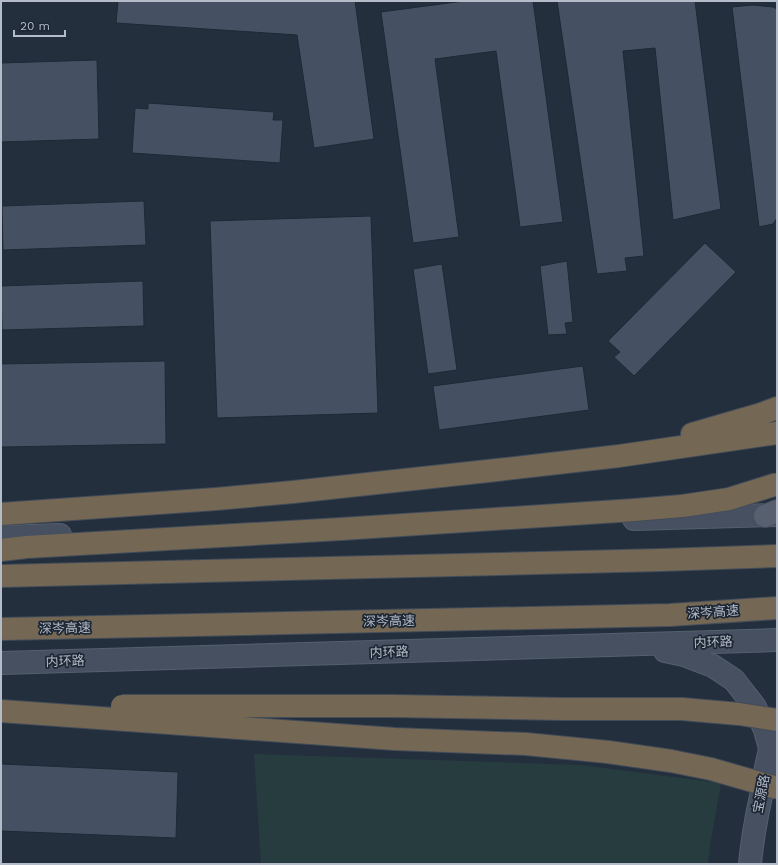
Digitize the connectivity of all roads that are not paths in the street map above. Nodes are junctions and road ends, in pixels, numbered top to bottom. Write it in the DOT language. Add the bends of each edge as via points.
graph roads {
  1 [pos="777,408"];
  2 [pos="777,433"];
  3 [pos="619,456"];
  4 [pos="777,484"];
  5 [pos="1,514"];
  6 [pos="773,514"];
  7 [pos="1,537"];
  8 [pos="1,550"];
  9 [pos="777,556"];
  10 [pos="1,576"];
  11 [pos="777,608"];
  12 [pos="1,630"];
  13 [pos="777,640"];
  14 [pos="640,645"];
  15 [pos="1,663"];
  16 [pos="1,706"];
  17 [pos="1,711"];
  18 [pos="777,720"];
  19 [pos="777,726"];
  20 [pos="770,748"];
  21 [pos="777,788"];
  22 [pos="750,864"];
  1 -- 3 [label="highway"];
  2 -- 3 [label="highway"];
  3 -- 5 [label="highway" via="293,492"];
  4 -- 8 [label="highway, bridge" via="729,500 682,506"];
  6 -- 7 [label="main road"];
  9 -- 10 [label="highway"];
  11 -- 12 [label="highway, 深岑高速" via="670,615"];
  13 -- 14 [label="main road, 内环路"];
  14 -- 15 [label="main road, 内环路"];
  14 -- 20 [label="main road" via="684,655 713,666 734,680 755,708"];
  16 -- 18 [label="highway, bridge" via="682,709"];
  17 -- 21 [label="highway, bridge" via="387,739 526,744 608,752 711,769"];
  19 -- 20 [label="main road, 宝源路"];
  20 -- 22 [label="main road, 宝源路" via="751,846"];
}
